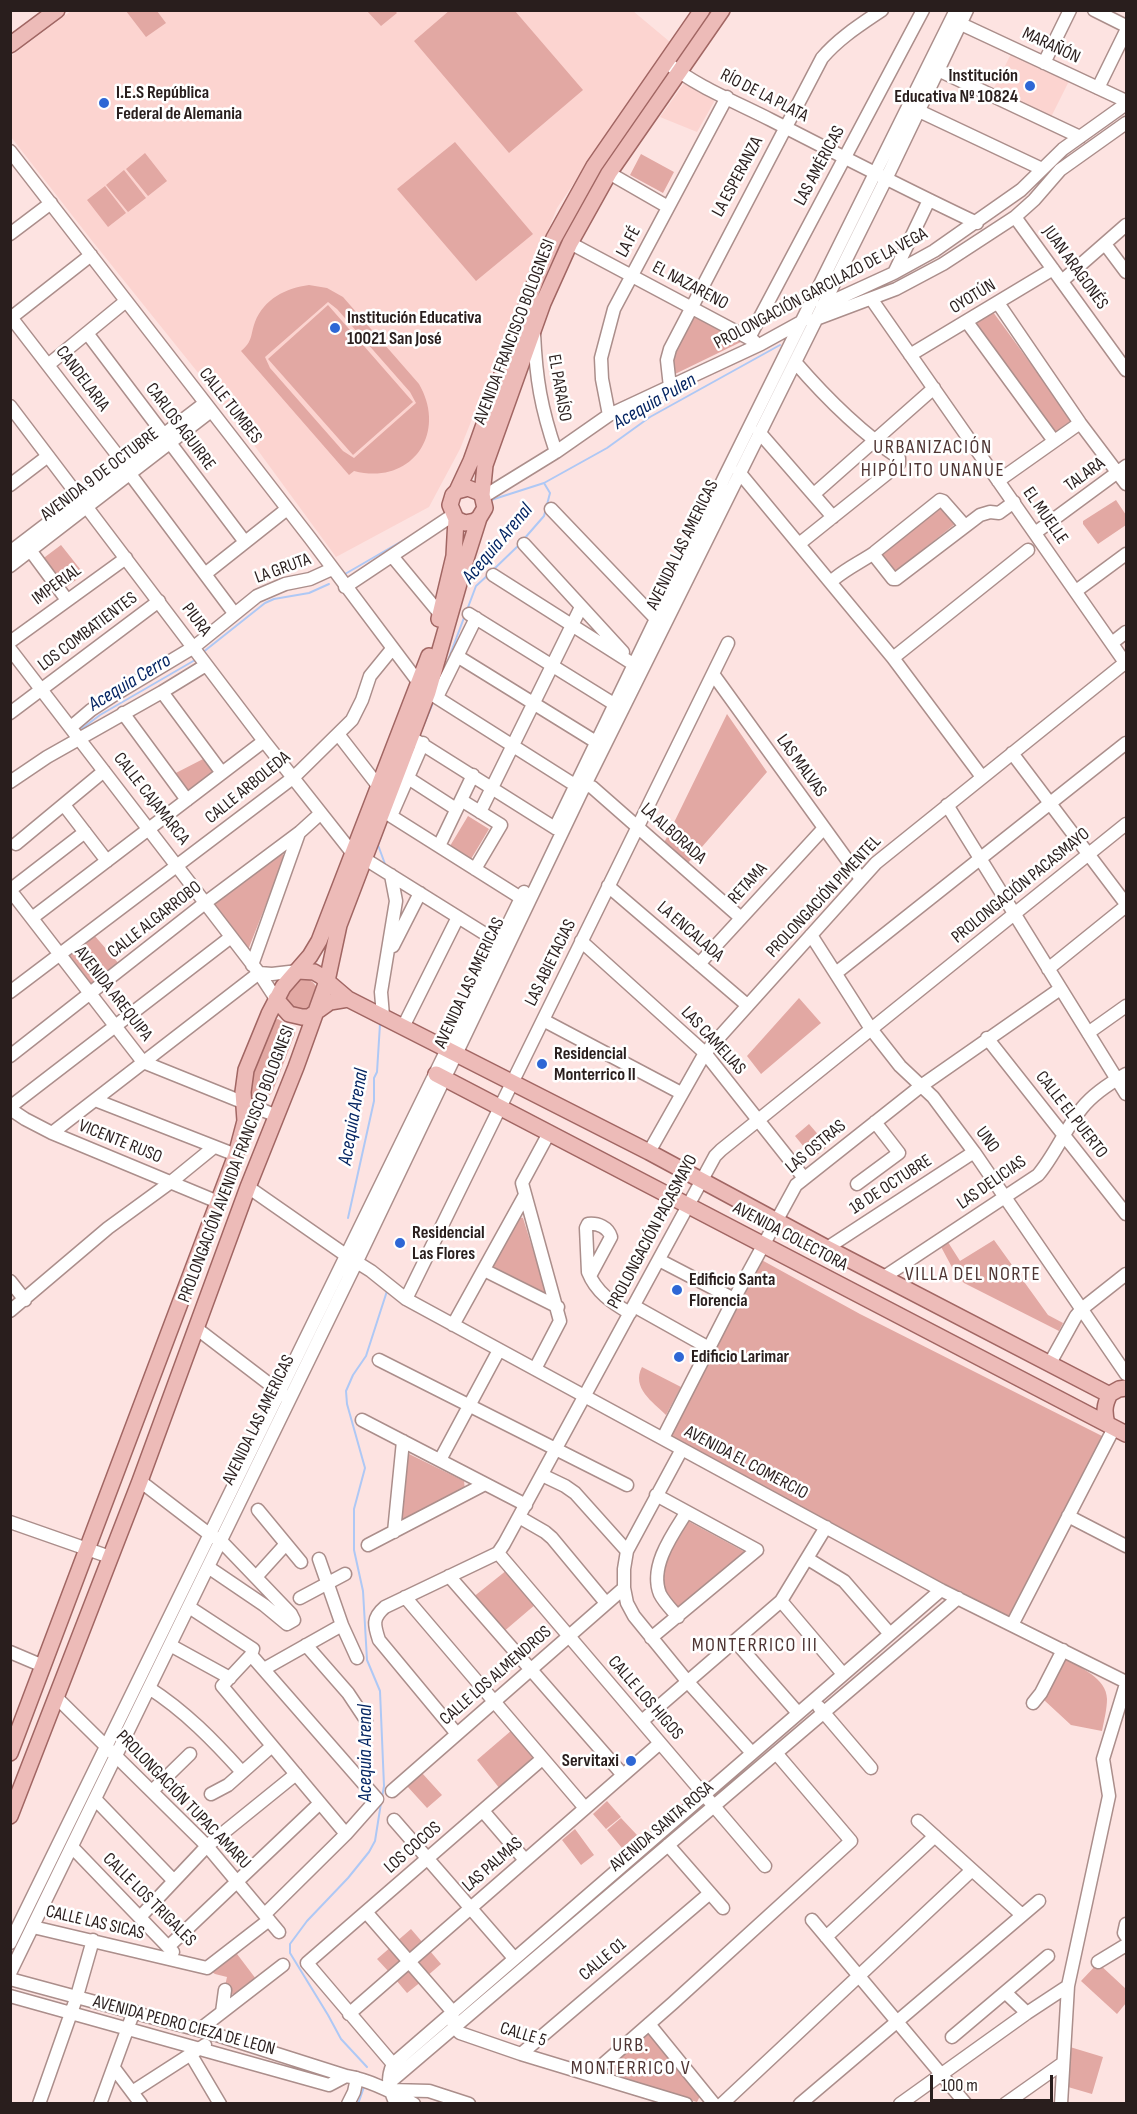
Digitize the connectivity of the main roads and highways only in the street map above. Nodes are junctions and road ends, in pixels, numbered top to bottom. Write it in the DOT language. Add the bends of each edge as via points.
graph roads {
  1 [pos="57,10"];
  2 [pos="702,10"];
  3 [pos="722,10"];
  4 [pos="10,45"];
  5 [pos="457,491"];
  6 [pos="482,496"];
  7 [pos="454,517"];
  8 [pos="479,519"];
  9 [pos="428,691"];
  10 [pos="360,857"];
  11 [pos="298,970"];
  12 [pos="327,981"];
  13 [pos="276,999"];
  14 [pos="348,999"];
  15 [pos="316,1012"];
  16 [pos="440,1076"];
  17 [pos="1126,1388"];
  18 [pos="1110,1394"];
  19 [pos="1116,1429"];
  20 [pos="10,1753"];
  21 [pos="10,1816"];
  1 -- 4 [label="main road"];
  2 -- 5 [label="main road, AVENIDA FRANCISCO BOLOGNESI" via="594,166 554,238"];
  3 -- 6 [label="main road, AVENIDA FRANCISCO BOLOGNESI" via="609,173 570,243 533,330 484,465"];
  5 -- 6 [label="main road" via="468,488"];
  5 -- 7 [label="main road" via="450,506"];
  6 -- 8 [label="main road" via="485,508"];
  7 -- 8 [label="main road" via="465,523"];
  7 -- 9 [label="main road, PROLONGACIÓN AVENIDA FRANCISCO BOLOGNESI" via="454,556"];
  8 -- 9 [label="main road, PROLONGACIÓN AVENIDA FRANCISCO BOLOGNESI"];
  9 -- 10 [label="main road, PROLONGACIÓN AVENIDA FRANCISCO BOLOGNESI" via="379,787"];
  9 -- 10 [label="main road, PROLONGACIÓN AVENIDA FRANCISCO BOLOGNESI" via="417,740"];
  10 -- 11 [label="main road, PROLONGACIÓN AVENIDA FRANCISCO BOLOGNESI" via="319,941"];
  10 -- 12 [label="main road, PROLONGACIÓN AVENIDA FRANCISCO BOLOGNESI"];
  11 -- 12 [label="main road" via="314,972"];
  11 -- 13 [label="main road, PROLONGACIÓN AVENIDA FRANCISCO BOLOGNESI"];
  12 -- 14 [label="main road, AVENIDA COLECTORA"];
  12 -- 15 [label="main road, PROLONGACIÓN AVENIDA FRANCISCO BOLOGNESI"];
  13 -- 15 [label="main road, CALLE CAJAMARCA" via="295,1016 309,1017"];
  13 -- 20 [label="main road, PROLONGACIÓN AVENIDA FRANCISCO BOLOGNESI" via="246,1070 244,1129 236,1155"];
  14 -- 15 [label="main road" via="330,1002"];
  14 -- 18 [label="main road, AVENIDA COLECTORA"];
  15 -- 21 [label="main road, PROLONGACIÓN AVENIDA FRANCISCO BOLOGNESI"];
  16 -- 19 [label="main road, AVENIDA COLECTORA"];
  17 -- 18 [label="main road"];
  18 -- 19 [label="main road" via="1104,1412"];
}
